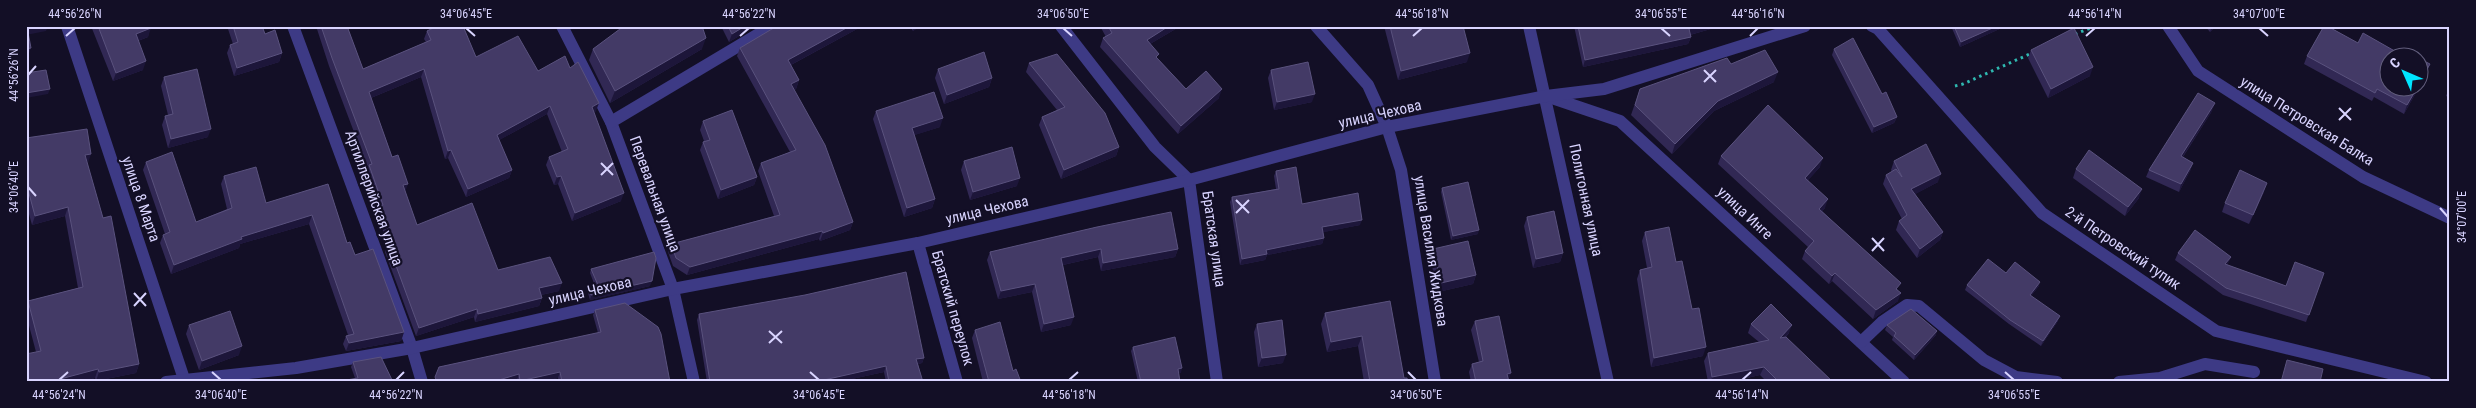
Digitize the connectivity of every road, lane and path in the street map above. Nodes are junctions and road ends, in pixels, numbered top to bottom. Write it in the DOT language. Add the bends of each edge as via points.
graph roads {
  1 [pos="67,26"];
  2 [pos="294,26"];
  3 [pos="562,26"];
  4 [pos="772,26"];
  5 [pos="1061,26"];
  6 [pos="1316,26"];
  7 [pos="1529,26"];
  8 [pos="1805,26"];
  9 [pos="1872,26"];
  10 [pos="2096,26"];
  11 [pos="2168,26"];
  12 [pos="2071,36"];
  13 [pos="2036,52"];
  14 [pos="1926,83"];
  15 [pos="1546,96"];
  16 [pos="611,122"];
  17 [pos="1387,128"];
  18 [pos="1189,180"];
  19 [pos="2450,218"];
  20 [pos="918,243"];
  21 [pos="673,289"];
  22 [pos="1861,342"];
  23 [pos="412,348"];
  24 [pos="2254,372"];
  25 [pos="184,380"];
  26 [pos="166,382"];
  27 [pos="422,382"];
  28 [pos="694,382"];
  29 [pos="958,382"];
  30 [pos="1217,382"];
  31 [pos="1435,382"];
  32 [pos="1608,382"];
  33 [pos="1904,382"];
  34 [pos="2057,382"];
  35 [pos="2119,382"];
  36 [pos="2426,382"];
  1 -- 25 [label="street, улица 8 Марта"];
  2 -- 23 [label="street, Артиллерийская улица"];
  3 -- 16 [label="street, Перевальная улица"];
  4 -- 16 [label="street"];
  5 -- 18 [label="street, Братская улица" via="1155,147"];
  6 -- 17 [label="street" via="1368,85"];
  7 -- 15 [label="street, Полигонная улица"];
  8 -- 15 [label="street, улица Чехова" via="1604,89"];
  9 -- 14 [label="street, 2-й Петровский тупик"];
  10 -- 12 [label="path"];
  11 -- 19 [label="street, улица Петровская Балка" via="2198,71 2363,177"];
  13 -- 14 [label="path" via="1963,84 1945,87"];
  14 -- 36 [label="street, 2-й Петровский тупик" via="2042,213 2216,331"];
  15 -- 17 [label="street, улица Чехова"];
  15 -- 22 [label="street, улица Инге" via="1620,122"];
  15 -- 32 [label="street, Полигонная улица"];
  16 -- 21 [label="street, Перевальная улица"];
  17 -- 18 [label="street, улица Чехова"];
  17 -- 31 [label="street, улица Василия Жидкова" via="1401,170"];
  18 -- 20 [label="street, улица Чехова"];
  18 -- 30 [label="street, Братская улица"];
  20 -- 21 [label="street, улица Чехова"];
  20 -- 29 [label="street, Братский переулок"];
  21 -- 23 [label="street, улица Чехова"];
  21 -- 28 [label="street, Перевальная улица"];
  22 -- 33 [label="street, улица Инге"];
  22 -- 34 [label="street" via="1907,305 1919,306 1984,360 2016,377"];
  23 -- 25 [label="street, улица Чехова" via="296,368"];
  23 -- 27 [label="street, Артиллерийская улица"];
  24 -- 35 [label="street" via="2205,364 2160,378"];
  25 -- 26 [label="street, улица Чехова"];
}
